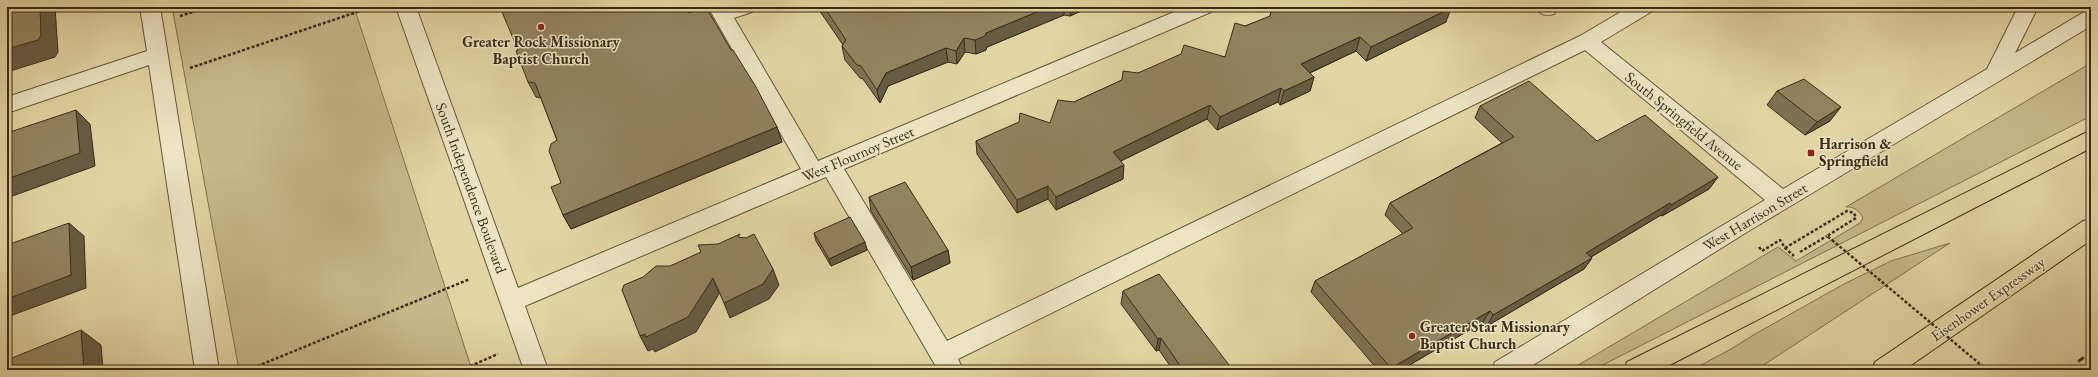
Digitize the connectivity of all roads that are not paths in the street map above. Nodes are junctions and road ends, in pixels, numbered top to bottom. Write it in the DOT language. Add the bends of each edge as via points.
graph roads {
  1 [pos="150,7"];
  2 [pos="406,7"];
  3 [pos="744,7"];
  4 [pos="1204,7"];
  5 [pos="1644,7"];
  6 [pos="2028,7"];
  7 [pos="720,11"];
  8 [pos="2091,18"];
  9 [pos="1587,41"];
  10 [pos="157,55"];
  11 [pos="1994,75"];
  12 [pos="7,105"];
  13 [pos="2091,138"];
  14 [pos="822,169"];
  15 [pos="1782,201"];
  16 [pos="2091,228"];
  17 [pos="512,301"];
  18 [pos="947,363"];
  19 [pos="208,370"];
  20 [pos="536,370"];
  21 [pos="1504,370"];
  22 [pos="1636,370"];
  23 [pos="1884,370"];
  1 -- 10 [label="street"];
  2 -- 17 [label="street, South Independence Boulevard"];
  3 -- 7 [label="street"];
  4 -- 14 [label="street, West Flournoy Street"];
  5 -- 9 [label="street"];
  6 -- 11 [label="street"];
  7 -- 14 [label="street"];
  8 -- 11 [label="street, West Harrison Street"];
  9 -- 15 [label="street, South Springfield Avenue"];
  9 -- 18 [label="street"];
  10 -- 12 [label="street"];
  10 -- 19 [label="street"];
  11 -- 15 [label="street, West Harrison Street"];
  13 -- 22 [label="highway"];
  14 -- 17 [label="street, West Flournoy Street"];
  14 -- 18 [label="street"];
  15 -- 21 [label="street, West Harrison Street"];
  16 -- 23 [label="highway, Eisenhower Expressway"];
  17 -- 20 [label="street, South Independence Boulevard"];
}
